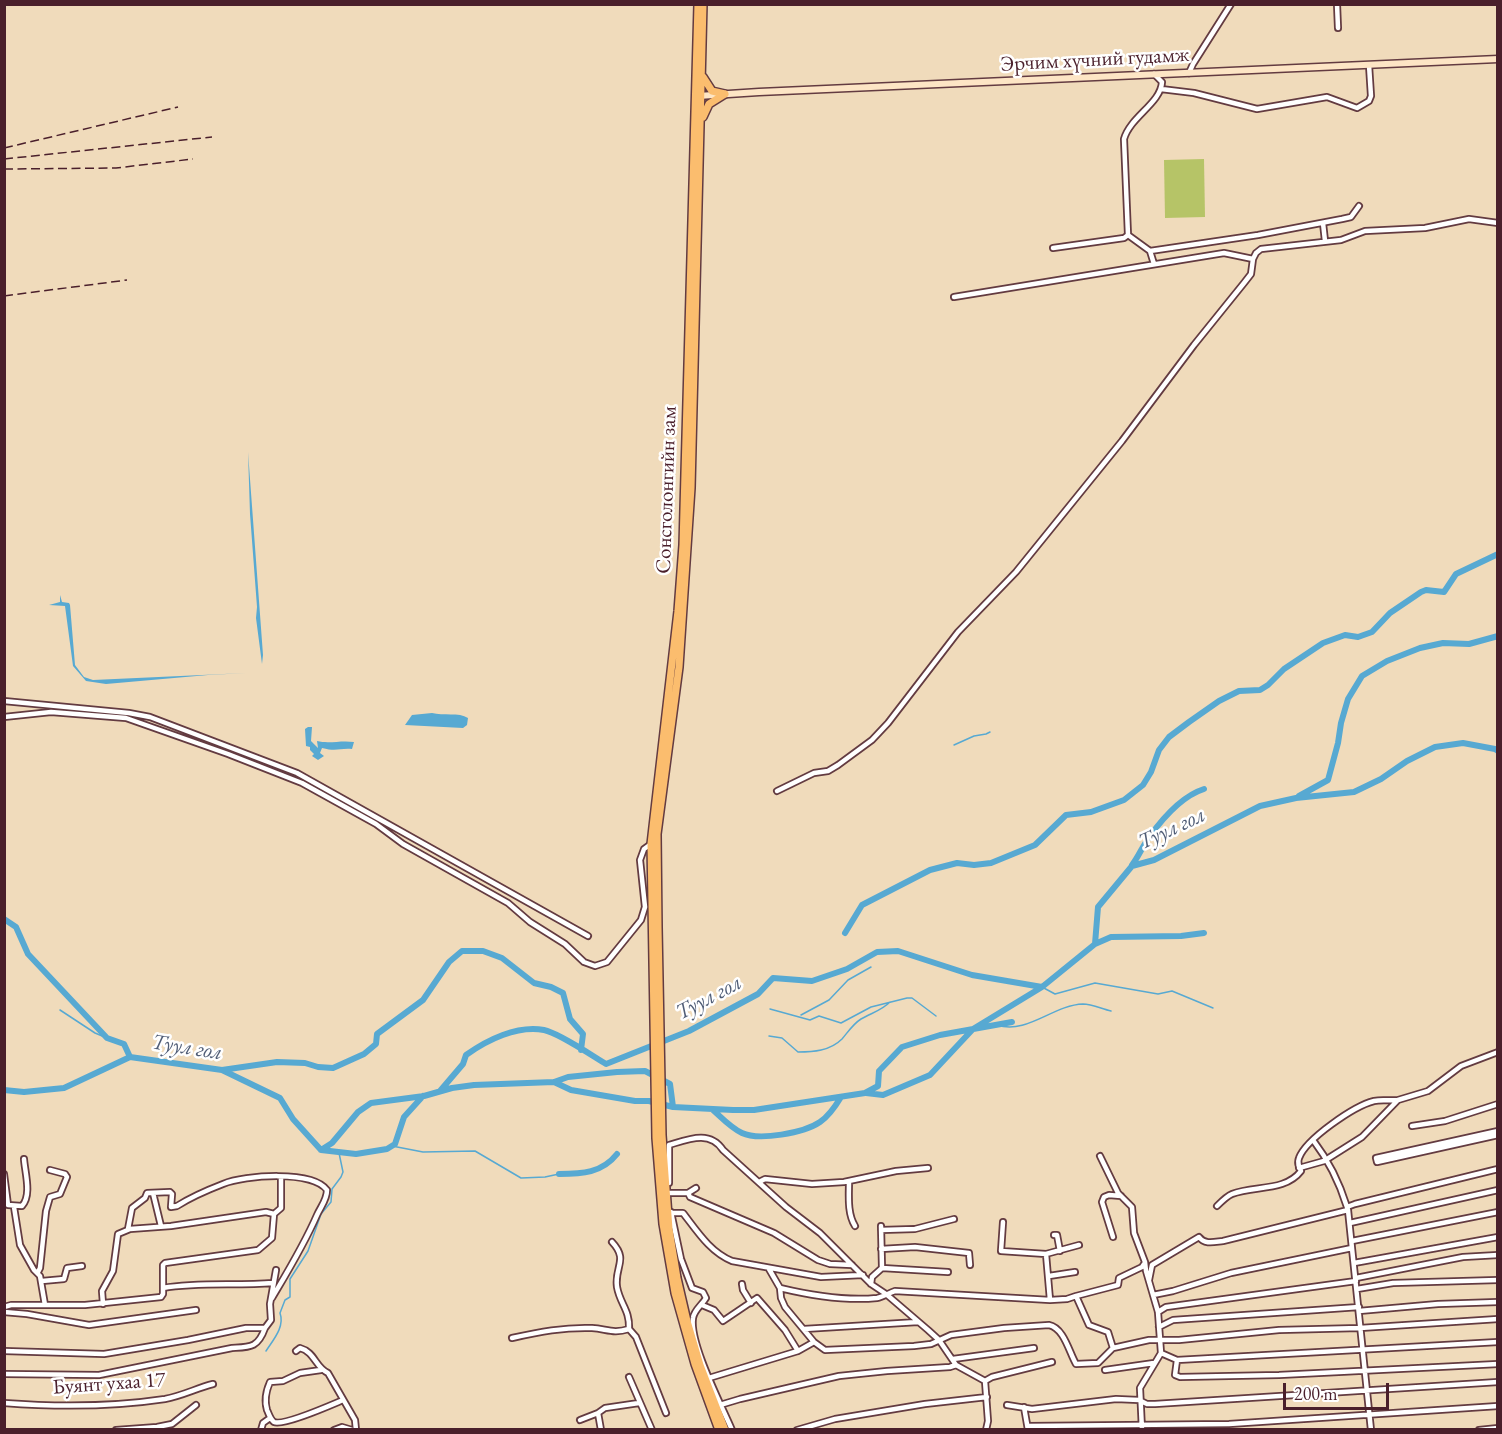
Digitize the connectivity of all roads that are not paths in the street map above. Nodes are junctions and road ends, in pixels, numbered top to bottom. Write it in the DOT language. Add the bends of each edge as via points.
graph roads {
  1 [pos="698,4"];
  2 [pos="703,4"];
  3 [pos="1231,4"];
  4 [pos="1337,4"];
  5 [pos="1338,28"];
  6 [pos="1497,59"];
  7 [pos="1369,65"];
  8 [pos="701,73"];
  9 [pos="1190,73"];
  10 [pos="1154,74"];
  11 [pos="1161,89"];
  12 [pos="725,94"];
  13 [pos="698,96"];
  14 [pos="700,123"];
  15 [pos="1359,206"];
  16 [pos="1323,223"];
  17 [pos="1497,223"];
  18 [pos="1128,235"];
  19 [pos="1325,242"];
  20 [pos="1053,248"];
  21 [pos="1150,251"];
  22 [pos="1253,259"];
  23 [pos="1154,264"];
  24 [pos="954,297"];
  25 [pos="4,701"];
  26 [pos="4,717"];
  27 [pos="777,791"];
  28 [pos="651,844"];
  29 [pos="588,936"];
  30 [pos="657,976"];
  31 [pos="1497,1052"];
  32 [pos="1398,1100"];
  33 [pos="1497,1104"];
  34 [pos="1413,1126"];
  35 [pos="1494,1134"];
  36 [pos="659,1136"];
  37 [pos="1314,1140"];
  38 [pos="1459,1142"];
  39 [pos="1100,1156"];
  40 [pos="1327,1158"];
  41 [pos="24,1159"];
  42 [pos="928,1168"];
  43 [pos="1299,1168"];
  44 [pos="1497,1169"];
  45 [pos="50,1170"];
  46 [pos="4,1174"];
  47 [pos="281,1177"];
  48 [pos="849,1180"];
  49 [pos="759,1182"];
  50 [pos="696,1188"];
  51 [pos="1497,1190"];
  52 [pos="153,1193"];
  53 [pos="688,1193"];
  54 [pos="668,1196"];
  55 [pos="1121,1196"];
  56 [pos="1217,1206"];
  57 [pos="14,1207"];
  58 [pos="1347,1208"];
  59 [pos="1497,1212"];
  60 [pos="669,1213"];
  61 [pos="274,1214"];
  62 [pos="954,1219"];
  63 [pos="1003,1222"];
  64 [pos="1350,1223"];
  65 [pos="161,1226"];
  66 [pos="855,1227"];
  67 [pos="128,1230"];
  68 [pos="1054,1235"];
  69 [pos="1113,1237"];
  70 [pos="1497,1237"];
  71 [pos="1352,1241"];
  72 [pos="612,1242"];
  73 [pos="1079,1245"];
  74 [pos="881,1248"];
  75 [pos="1352,1248"];
  76 [pos="1060,1251"];
  77 [pos="1046,1254"];
  78 [pos="1497,1255"];
  79 [pos="678,1259"];
  80 [pos="1145,1262"];
  81 [pos="1354,1263"];
  82 [pos="852,1265"];
  83 [pos="970,1265"];
  84 [pos="82,1266"];
  85 [pos="882,1268"];
  86 [pos="769,1269"];
  87 [pos="276,1270"];
  88 [pos="38,1272"];
  89 [pos="948,1272"];
  90 [pos="1075,1272"];
  91 [pos="863,1275"];
  92 [pos="1049,1276"];
  93 [pos="1356,1279"];
  94 [pos="1149,1280"];
  95 [pos="1497,1280"];
  96 [pos="42,1281"];
  97 [pos="273,1283"];
  98 [pos="742,1284"];
  99 [pos="871,1284"];
  100 [pos="163,1288"];
  101 [pos="780,1288"];
  102 [pos="1357,1288"];
  103 [pos="886,1294"];
  104 [pos="1153,1295"];
  105 [pos="1076,1296"];
  106 [pos="272,1298"];
  107 [pos="1050,1300"];
  108 [pos="1497,1302"];
  109 [pos="751,1303"];
  110 [pos="103,1304"];
  111 [pos="45,1305"];
  112 [pos="702,1305"];
  113 [pos="4,1307"];
  114 [pos="1359,1309"];
  115 [pos="196,1310"];
  116 [pos="4,1312"];
  117 [pos="1158,1312"];
  118 [pos="1497,1319"];
  119 [pos="919,1322"];
  120 [pos="1159,1327"];
  121 [pos="265,1328"];
  122 [pos="1360,1328"];
  123 [pos="629,1329"];
  124 [pos="804,1329"];
  125 [pos="512,1338"];
  126 [pos="1160,1339"];
  127 [pos="939,1340"];
  128 [pos="695,1342"];
  129 [pos="814,1342"];
  130 [pos="1497,1342"];
  131 [pos="1034,1348"];
  132 [pos="1113,1348"];
  133 [pos="1362,1350"];
  134 [pos="4,1351"];
  135 [pos="296,1351"];
  136 [pos="798,1351"];
  137 [pos="1161,1353"];
  138 [pos="953,1359"];
  139 [pos="1177,1360"];
  140 [pos="1052,1362"];
  141 [pos="1154,1363"];
  142 [pos="1497,1364"];
  143 [pos="957,1365"];
  144 [pos="321,1370"];
  145 [pos="1105,1370"];
  146 [pos="1366,1371"];
  147 [pos="4,1374"];
  148 [pos="629,1377"];
  149 [pos="709,1378"];
  150 [pos="984,1381"];
  151 [pos="1497,1382"];
  152 [pos="213,1384"];
  153 [pos="1368,1389"];
  154 [pos="987,1397"];
  155 [pos="343,1400"];
  156 [pos="1140,1400"];
  157 [pos="4,1403"];
  158 [pos="639,1403"];
  159 [pos="196,1405"];
  160 [pos="720,1405"];
  161 [pos="1007,1406"];
  162 [pos="1497,1406"];
  163 [pos="1024,1407"];
  164 [pos="598,1413"];
  165 [pos="666,1413"];
  166 [pos="1369,1415"];
  167 [pos="270,1418"];
  168 [pos="580,1420"];
  169 [pos="1142,1427"];
  170 [pos="1028,1428"];
  171 [pos="1497,1428"];
  172 [pos="116,1430"];
  173 [pos="261,1430"];
  174 [pos="334,1430"];
  175 [pos="352,1430"];
  176 [pos="356,1430"];
  177 [pos="601,1430"];
  178 [pos="651,1430"];
  179 [pos="719,1430"];
  180 [pos="725,1430"];
  181 [pos="732,1430"];
  182 [pos="797,1430"];
  183 [pos="986,1430"];
  184 [pos="1371,1430"];
  185 [pos="1479,1430"];
  1 -- 13 [label="main road, Сонсголонгийн зам"];
  2 -- 8 [label="main road, Сонсголонгийн зам"];
  3 -- 9 [label="street"];
  4 -- 5 [label="street"];
  6 -- 7 [label="main road, Эрчим хүчний гудамж"];
  7 -- 9 [label="main road, Эрчим хүчний гудамж"];
  7 -- 11 [label="street" via="1371,96 1357,108 1327,97 1257,109"];
  8 -- 12 [label="main road" via="712,91"];
  8 -- 13 [label="main road, Сонсголонгийн зам"];
  9 -- 10 [label="main road, Эрчим хүчний гудамж"];
  10 -- 11 [label="street" via="1161,80"];
  10 -- 12 [label="main road, Эрчим хүчний гудамж"];
  11 -- 18 [label="street" via="1126,129"];
  12 -- 13 [label="main road, Эрчим хүчний гудамж"];
  12 -- 14 [label="main road" via="710,104"];
  13 -- 14 [label="main road, Сонсголонгийн зам"];
  13 -- 28 [label="main road, Сонсголонгийн зам" via="683,545"];
  14 -- 30 [label="main road, Сонсголонгийн зам" via="688,546 679,667 657,834"];
  15 -- 16 [label="street" via="1351,217"];
  16 -- 19 [label="street"];
  16 -- 21 [label="street"];
  17 -- 19 [label="street" via="1469,219 1425,228 1365,231"];
  18 -- 20 [label="street"];
  18 -- 21 [label="street"];
  19 -- 22 [label="street" via="1261,249"];
  21 -- 23 [label="street"];
  22 -- 23 [label="street" via="1224,253"];
  22 -- 27 [label="street" via="1251,274 1122,441 1016,572 958,632 873,740 828,771 814,773"];
  23 -- 24 [label="street"];
  25 -- 29 [label="street" via="150,717 297,772"];
  26 -- 28 [label="street" via="51,711 126,718 302,783 508,903 584,962 595,966 607,962 641,920 645,907 640,860"];
  28 -- 30 [label="main road, Сонсголонгийн зам"];
  30 -- 36 [label="main road"];
  31 -- 32 [label="street" via="1461,1066 1428,1091"];
  32 -- 37 [label="street" via="1374,1101 1359,1107 1325,1128"];
  32 -- 40 [label="street" via="1362,1137"];
  33 -- 34 [label="street" via="1445,1121"];
  35 -- 38 [label="street"];
  36 -- 54 [label="main road"];
  36 -- 179 [label="main road" via="663,1224 675,1293"];
  37 -- 40 [label="street"];
  37 -- 43 [label="street" via="1299,1156"];
  38 -- 38 [label="street" via="1376,1161 1376,1158"];
  39 -- 55 [label="street"];
  40 -- 43 [label="street"];
  40 -- 58 [label="street"];
  41 -- 57 [label="street" via="26,1202"];
  42 -- 48 [label="street"];
  43 -- 56 [label="street" via="1298,1176 1276,1186 1232,1194"];
  44 -- 58 [label="street"];
  45 -- 88 [label="street" via="67,1177 60,1194 50,1197"];
  46 -- 57 [label="street" via="9,1204"];
  47 -- 52 [label="street" via="224,1183 177,1206 170,1206 170,1192"];
  47 -- 61 [label="street" via="281,1208"];
  47 -- 106 [label="street" via="323,1183 327,1196 301,1251"];
  48 -- 49 [label="street" via="812,1184 765,1179"];
  48 -- 66 [label="street"];
  49 -- 54 [label="street" via="717,1141 705,1137 669,1145"];
  49 -- 82 [label="street"];
  50 -- 53 [label="street"];
  51 -- 64 [label="street"];
  52 -- 65 [label="street"];
  52 -- 67 [label="street" via="147,1193 132,1208"];
  53 -- 54 [label="street"];
  53 -- 82 [label="street" via="726,1214 774,1233 819,1260"];
  54 -- 60 [label="main road"];
  55 -- 69 [label="street" via="1110,1195 1102,1202"];
  55 -- 80 [label="street" via="1132,1207 1134,1233"];
  57 -- 88 [label="street" via="20,1245"];
  58 -- 64 [label="street"];
  58 -- 94 [label="street" via="1223,1241 1208,1243 1199,1238 1152,1265"];
  59 -- 71 [label="street"];
  60 -- 79 [label="main road"];
  60 -- 86 [label="street" via="683,1213 703,1240 723,1257"];
  61 -- 65 [label="street"];
  61 -- 100 [label="street" via="272,1238 263,1247 165,1263"];
  62 -- 74 [label="street" via="915,1229 881,1228"];
  63 -- 77 [label="street" via="1001,1251"];
  64 -- 71 [label="street"];
  65 -- 67 [label="street"];
  67 -- 110 [label="street" via="118,1234 113,1271 102,1291"];
  68 -- 76 [label="street"];
  70 -- 81 [label="street"];
  71 -- 75 [label="street"];
  72 -- 123 [label="street" via="621,1254 618,1288 630,1316"];
  73 -- 76 [label="street"];
  74 -- 83 [label="street" via="969,1252"];
  74 -- 85 [label="street"];
  75 -- 81 [label="street"];
  75 -- 104 [label="street" via="1231,1273"];
  76 -- 77 [label="street"];
  77 -- 92 [label="street"];
  78 -- 93 [label="street" via="1463,1257"];
  79 -- 112 [label="street" via="692,1288 703,1292"];
  79 -- 128 [label="main road" via="681,1297"];
  80 -- 94 [label="street"];
  80 -- 105 [label="street" via="1143,1267 1119,1278 1118,1285"];
  81 -- 93 [label="street"];
  82 -- 91 [label="street"];
  84 -- 96 [label="street" via="67,1269 64,1279"];
  85 -- 89 [label="street"];
  85 -- 99 [label="street" via="872,1277"];
  86 -- 91 [label="street" via="821,1277"];
  86 -- 101 [label="street"];
  87 -- 97 [label="street"];
  88 -- 96 [label="street"];
  90 -- 92 [label="street"];
  91 -- 99 [label="street"];
  92 -- 107 [label="street"];
  93 -- 102 [label="street"];
  93 -- 117 [label="street" via="1166,1307"];
  94 -- 104 [label="street"];
  95 -- 102 [label="street"];
  96 -- 111 [label="street"];
  97 -- 100 [label="street"];
  97 -- 106 [label="street"];
  98 -- 109 [label="street"];
  99 -- 103 [label="street"];
  100 -- 110 [label="street" via="160,1297"];
  101 -- 103 [label="street" via="858,1298"];
  101 -- 124 [label="street" via="785,1307"];
  102 -- 114 [label="street"];
  103 -- 107 [label="street" via="895,1291"];
  103 -- 119 [label="street"];
  104 -- 117 [label="street"];
  105 -- 107 [label="street"];
  105 -- 132 [label="street" via="1089,1325 1108,1332"];
  106 -- 121 [label="street" via="271,1320"];
  108 -- 114 [label="street"];
  109 -- 112 [label="street" via="723,1321 714,1310"];
  109 -- 136 [label="street" via="757,1298"];
  110 -- 111 [label="street"];
  111 -- 113 [label="street"];
  112 -- 128 [label="street" via="693,1318"];
  114 -- 120 [label="street" via="1173,1320"];
  114 -- 122 [label="street"];
  115 -- 116 [label="street" via="89,1325"];
  117 -- 120 [label="street"];
  118 -- 122 [label="street"];
  119 -- 124 [label="street"];
  119 -- 127 [label="street"];
  120 -- 126 [label="street"];
  121 -- 134 [label="street" via="246,1328 104,1354"];
  121 -- 147 [label="street" via="251,1347 119,1372"];
  122 -- 126 [label="street"];
  122 -- 133 [label="street"];
  123 -- 125 [label="street" via="552,1329"];
  123 -- 165 [label="street" via="636,1336"];
  124 -- 129 [label="street"];
  126 -- 132 [label="street"];
  126 -- 137 [label="street"];
  127 -- 129 [label="street" via="914,1346 825,1350"];
  127 -- 132 [label="street" via="994,1329 1049,1325 1062,1335 1076,1365 1098,1363"];
  127 -- 138 [label="street"];
  128 -- 149 [label="street"];
  128 -- 180 [label="main road"];
  129 -- 136 [label="street"];
  130 -- 133 [label="street"];
  131 -- 138 [label="street"];
  133 -- 139 [label="street"];
  133 -- 146 [label="street"];
  135 -- 144 [label="street" via="300,1348 311,1353"];
  136 -- 149 [label="street"];
  137 -- 139 [label="street"];
  137 -- 141 [label="street"];
  138 -- 143 [label="street"];
  139 -- 146 [label="street" via="1175,1375 1180,1377"];
  140 -- 150 [label="street"];
  141 -- 145 [label="street"];
  141 -- 156 [label="street" via="1140,1388"];
  142 -- 146 [label="street"];
  143 -- 150 [label="street"];
  143 -- 160 [label="street" via="839,1376"];
  144 -- 155 [label="street" via="328,1374"];
  144 -- 167 [label="street" via="270,1382 265,1399"];
  146 -- 153 [label="street"];
  148 -- 158 [label="street"];
  149 -- 160 [label="street"];
  150 -- 154 [label="street"];
  151 -- 153 [label="street"];
  152 -- 157 [label="street, Буянт ухаа 17" via="165,1399 119,1404"];
  153 -- 156 [label="street" via="1155,1404"];
  153 -- 166 [label="street"];
  154 -- 182 [label="street" via="835,1419"];
  154 -- 183 [label="street"];
  155 -- 167 [label="street" via="281,1422"];
  155 -- 176 [label="street" via="355,1420"];
  156 -- 163 [label="street"];
  156 -- 169 [label="street"];
  158 -- 164 [label="street" via="605,1408"];
  158 -- 178 [label="street"];
  159 -- 172 [label="street" via="172,1424"];
  160 -- 181 [label="street"];
  161 -- 163 [label="street"];
  162 -- 166 [label="street"];
  163 -- 170 [label="street"];
  164 -- 168 [label="street"];
  164 -- 177 [label="street"];
  166 -- 169 [label="street"];
  166 -- 184 [label="street"];
  167 -- 173 [label="street"];
  169 -- 170 [label="street"];
  171 -- 185 [label="street"];
  174 -- 175 [label="street"];
}
